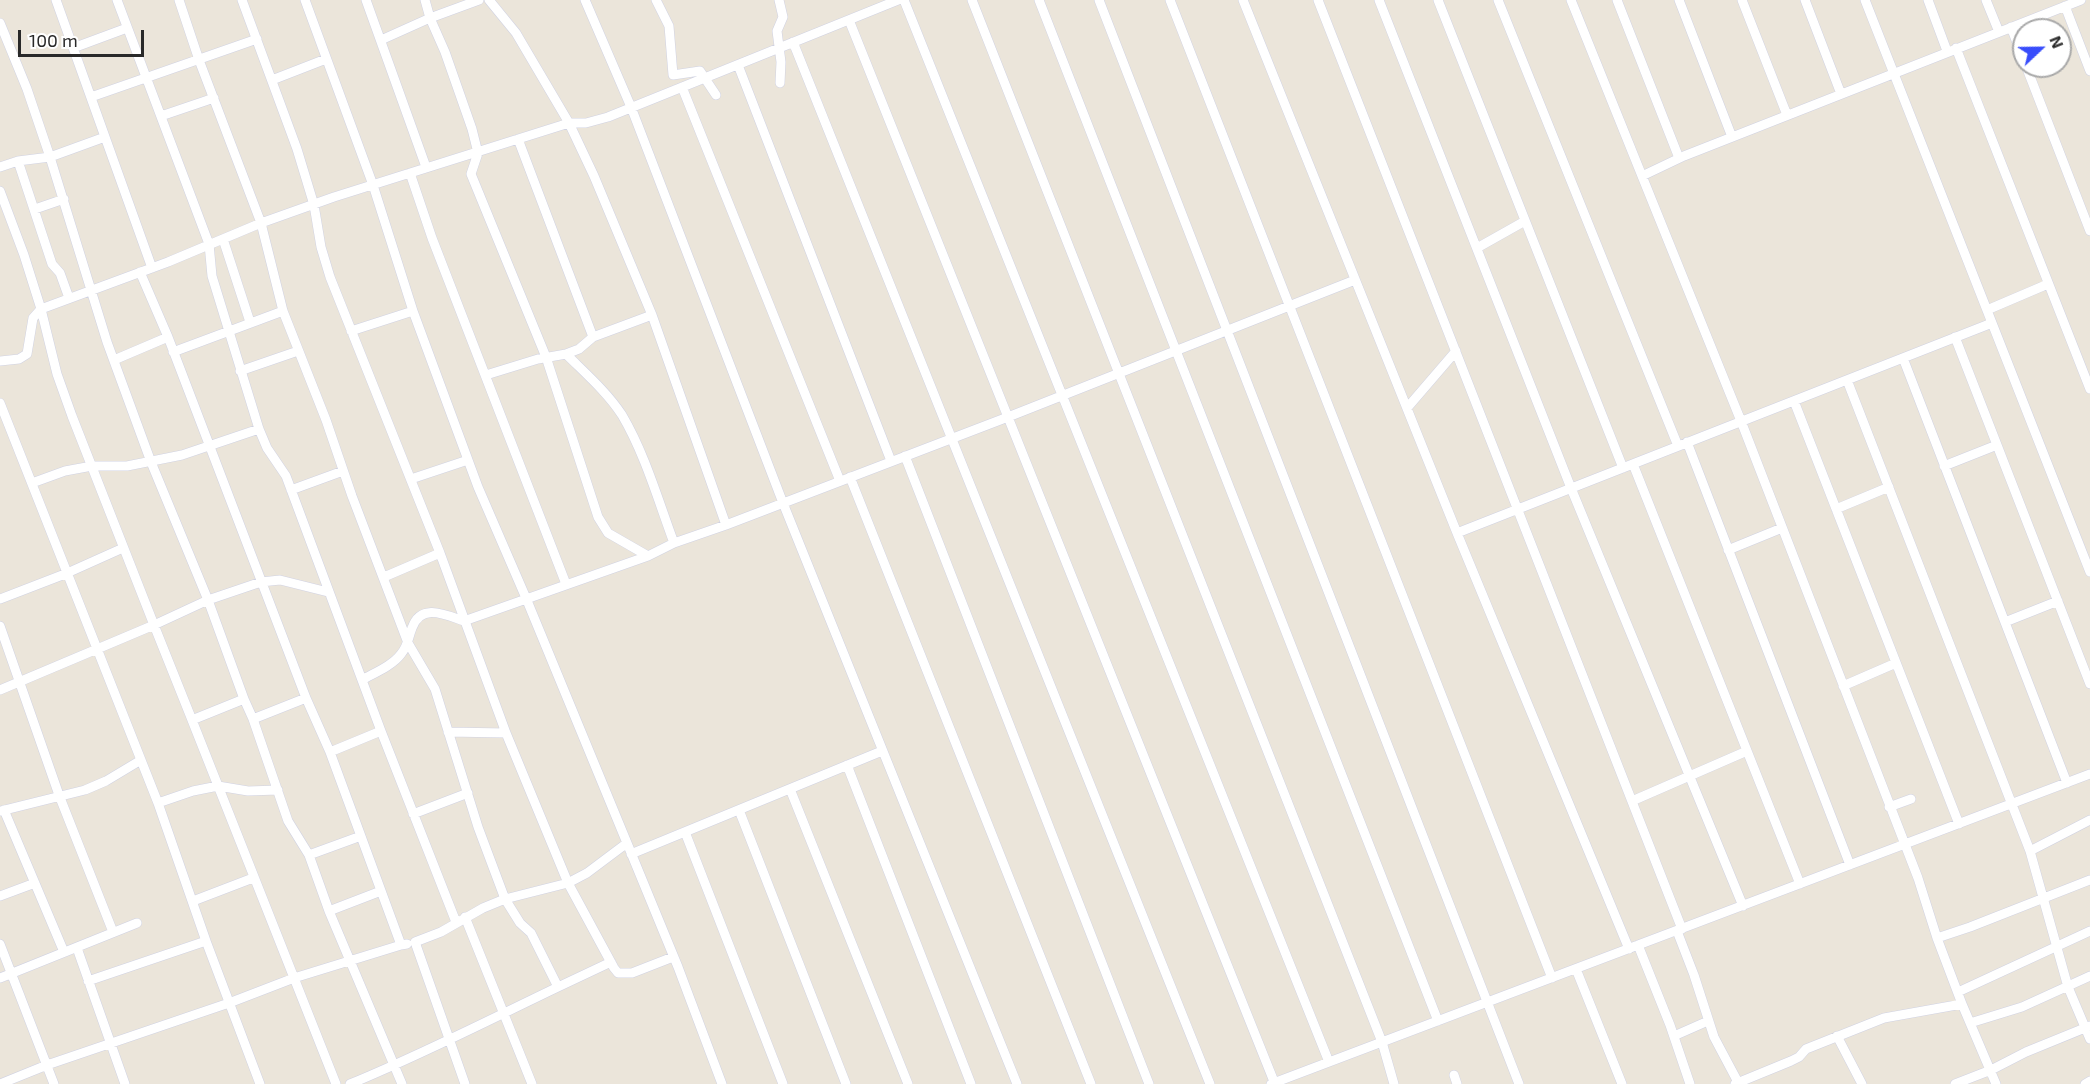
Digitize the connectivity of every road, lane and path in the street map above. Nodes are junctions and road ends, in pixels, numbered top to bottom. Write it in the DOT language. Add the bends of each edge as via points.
graph roads {
  1 [pos="56,0"];
  2 [pos="117,0"];
  3 [pos="179,0"];
  4 [pos="242,0"];
  5 [pos="304,0"];
  6 [pos="366,0"];
  7 [pos="425,0"];
  8 [pos="479,0"];
  9 [pos="489,0"];
  10 [pos="585,0"];
  11 [pos="656,0"];
  12 [pos="779,0"];
  13 [pos="898,0"];
  14 [pos="904,0"];
  15 [pos="972,0"];
  16 [pos="1039,0"];
  17 [pos="1099,0"];
  18 [pos="1170,0"];
  19 [pos="1243,0"];
  20 [pos="1318,0"];
  21 [pos="1379,0"];
  22 [pos="1438,0"];
  23 [pos="1498,0"];
  24 [pos="1571,0"];
  25 [pos="1617,0"];
  26 [pos="1679,0"];
  27 [pos="1742,0"];
  28 [pos="1805,0"];
  29 [pos="1865,0"];
  30 [pos="1928,0"];
  31 [pos="1986,0"];
  32 [pos="2052,0"];
  33 [pos="2081,0"];
  34 [pos="2061,8"];
  35 [pos="430,18"];
  36 [pos="849,20"];
  37 [pos="0,23"];
  38 [pos="2011,27"];
  39 [pos="127,28"];
  40 [pos="1999,32"];
  41 [pos="257,39"];
  42 [pos="381,40"];
  43 [pos="793,42"];
  44 [pos="73,48"];
  45 [pos="779,48"];
  46 [pos="1952,50"];
  47 [pos="326,59"];
  48 [pos="199,60"];
  49 [pos="738,64"];
  50 [pos="2090,71"];
  51 [pos="1893,73"];
  52 [pos="706,77"];
  53 [pos="146,78"];
  54 [pos="2031,78"];
  55 [pos="272,80"];
  56 [pos="780,83"];
  57 [pos="682,87"];
  58 [pos="1841,94"];
  59 [pos="716,95"];
  60 [pos="91,97"];
  61 [pos="213,98"];
  62 [pos="631,107"];
  63 [pos="1787,115"];
  64 [pos="161,116"];
  65 [pos="569,123"];
  66 [pos="105,137"];
  67 [pos="1732,137"];
  68 [pos="519,139"];
  69 [pos="478,153"];
  70 [pos="50,157"];
  71 [pos="1679,158"];
  72 [pos="18,161"];
  73 [pos="0,167"];
  74 [pos="426,167"];
  75 [pos="410,173"];
  76 [pos="1642,176"];
  77 [pos="373,185"];
  78 [pos="0,191"];
  79 [pos="64,199"];
  80 [pos="315,205"];
  81 [pos="35,209"];
  82 [pos="1526,221"];
  83 [pos="261,224"];
  84 [pos="2090,231"];
  85 [pos="223,238"];
  86 [pos="209,244"];
  87 [pos="1477,248"];
  88 [pos="152,268"];
  89 [pos="140,272"];
  90 [pos="1355,280"];
  91 [pos="2049,284"];
  92 [pos="92,290"];
  93 [pos="69,298"];
  94 [pos="1290,306"];
  95 [pos="42,309"];
  96 [pos="1987,310"];
  97 [pos="283,311"];
  98 [pos="413,311"];
  99 [pos="652,315"];
  100 [pos="250,322"];
  101 [pos="1992,323"];
  102 [pos="1227,330"];
  103 [pos="229,331"];
  104 [pos="351,331"];
  105 [pos="168,337"];
  106 [pos="593,337"];
  107 [pos="1955,337"];
  108 [pos="1176,350"];
  109 [pos="298,351"];
  110 [pos="1456,351"];
  111 [pos="173,352"];
  112 [pos="566,354"];
  113 [pos="546,357"];
  114 [pos="1903,358"];
  115 [pos="114,360"];
  116 [pos="0,361"];
  117 [pos="2086,369"];
  118 [pos="240,372"];
  119 [pos="1119,373"];
  120 [pos="486,375"];
  121 [pos="1847,380"];
  122 [pos="2090,389"];
  123 [pos="1062,395"];
  124 [pos="1794,401"];
  125 [pos="0,403"];
  126 [pos="1407,408"];
  127 [pos="1008,417"];
  128 [pos="1741,421"];
  129 [pos="259,429"];
  130 [pos="951,438"];
  131 [pos="1682,444"];
  132 [pos="1997,444"];
  133 [pos="209,446"];
  134 [pos="905,456"];
  135 [pos="468,460"];
  136 [pos="891,461"];
  137 [pos="152,462"];
  138 [pos="1633,464"];
  139 [pos="92,466"];
  140 [pos="1944,466"];
  141 [pos="1623,468"];
  142 [pos="343,471"];
  143 [pos="850,477"];
  144 [pos="411,479"];
  145 [pos="840,481"];
  146 [pos="32,483"];
  147 [pos="1889,487"];
  148 [pos="1571,488"];
  149 [pos="291,489"];
  150 [pos="783,503"];
  151 [pos="1518,509"];
  152 [pos="1836,509"];
  153 [pos="726,525"];
  154 [pos="1782,528"];
  155 [pos="1457,533"];
  156 [pos="674,543"];
  157 [pos="123,548"];
  158 [pos="1728,550"];
  159 [pos="440,553"];
  160 [pos="648,556"];
  161 [pos="2090,572"];
  162 [pos="67,573"];
  163 [pos="384,577"];
  164 [pos="261,582"];
  165 [pos="566,584"];
  166 [pos="328,592"];
  167 [pos="526,598"];
  168 [pos="0,599"];
  169 [pos="208,600"];
  170 [pos="2058,601"];
  171 [pos="464,621"];
  172 [pos="2005,622"];
  173 [pos="154,625"];
  174 [pos="0,626"];
  175 [pos="408,643"];
  176 [pos="97,649"];
  177 [pos="1896,663"];
  178 [pos="362,680"];
  179 [pos="19,681"];
  180 [pos="2090,684"];
  181 [pos="1843,686"];
  182 [pos="0,690"];
  183 [pos="306,698"];
  184 [pos="244,699"];
  185 [pos="253,719"];
  186 [pos="192,720"];
  187 [pos="381,731"];
  188 [pos="448,732"];
  189 [pos="506,733"];
  190 [pos="1747,751"];
  191 [pos="330,752"];
  192 [pos="882,752"];
  193 [pos="141,760"];
  194 [pos="847,765"];
  195 [pos="2090,774"];
  196 [pos="1690,776"];
  197 [pos="2067,783"];
  198 [pos="218,786"];
  199 [pos="790,789"];
  200 [pos="278,790"];
  201 [pos="468,793"];
  202 [pos="59,795"];
  203 [pos="1911,799"];
  204 [pos="1632,801"];
  205 [pos="158,804"];
  206 [pos="2012,804"];
  207 [pos="1889,807"];
  208 [pos="2,810"];
  209 [pos="739,810"];
  210 [pos="413,814"];
  211 [pos="2090,820"];
  212 [pos="1959,824"];
  213 [pos="685,832"];
  214 [pos="361,836"];
  215 [pos="627,843"];
  216 [pos="1904,845"];
  217 [pos="2030,850"];
  218 [pos="631,854"];
  219 [pos="309,855"];
  220 [pos="1850,865"];
  221 [pos="253,878"];
  222 [pos="2090,880"];
  223 [pos="35,883"];
  224 [pos="568,883"];
  225 [pos="1800,884"];
  226 [pos="381,891"];
  227 [pos="0,896"];
  228 [pos="2045,898"];
  229 [pos="505,899"];
  230 [pos="193,901"];
  231 [pos="1743,906"];
  232 [pos="329,911"];
  233 [pos="465,917"];
  234 [pos="456,922"];
  235 [pos="137,923"];
  236 [pos="1679,930"];
  237 [pos="113,932"];
  238 [pos="2090,932"];
  239 [pos="1937,938"];
  240 [pos="206,940"];
  241 [pos="415,942"];
  242 [pos="0,944"];
  243 [pos="401,945"];
  244 [pos="1633,947"];
  245 [pos="2057,947"];
  246 [pos="77,948"];
  247 [pos="64,952"];
  248 [pos="673,957"];
  249 [pos="349,960"];
  250 [pos="611,962"];
  251 [pos="1576,969"];
  252 [pos="11,974"];
  253 [pos="2090,976"];
  254 [pos="0,978"];
  255 [pos="294,978"];
  256 [pos="1552,978"];
  257 [pos="88,981"];
  258 [pos="558,987"];
  259 [pos="2068,987"];
  260 [pos="1958,992"];
  261 [pos="1486,1002"];
  262 [pos="229,1003"];
  263 [pos="1962,1004"];
  264 [pos="504,1013"];
  265 [pos="1438,1021"];
  266 [pos="1708,1021"];
  267 [pos="1970,1023"];
  268 [pos="2088,1027"];
  269 [pos="1674,1036"];
  270 [pos="1837,1036"];
  271 [pos="2090,1039"];
  272 [pos="448,1040"];
  273 [pos="1382,1042"];
  274 [pos="110,1044"];
  275 [pos="1329,1062"];
  276 [pos="47,1065"];
  277 [pos="395,1066"];
  278 [pos="1991,1070"];
  279 [pos="2090,1082"];
  280 [pos="0,1084"];
  281 [pos="54,1084"];
  282 [pos="125,1084"];
  283 [pos="260,1084"];
  284 [pos="336,1084"];
  285 [pos="350,1084"];
  286 [pos="402,1084"];
  287 [pos="465,1084"];
  288 [pos="532,1084"];
  289 [pos="722,1084"];
  290 [pos="783,1084"];
  291 [pos="846,1084"];
  292 [pos="908,1084"];
  293 [pos="971,1084"];
  294 [pos="1017,1084"];
  295 [pos="1091,1084"];
  296 [pos="1149,1084"];
  297 [pos="1210,1084"];
  298 [pos="1273,1084"];
  299 [pos="1394,1084"];
  300 [pos="1519,1084"];
  301 [pos="1622,1084"];
  302 [pos="1690,1084"];
  303 [pos="1738,1084"];
  304 [pos="1862,1084"];
  305 [pos="1955,1084"];
  306 [pos="1996,1084"];
  307 [pos="2085,1084"];
  1 -- 44 [label="street"];
  2 -- 39 [label="street"];
  3 -- 48 [label="street"];
  4 -- 41 [label="street"];
  5 -- 47 [label="street"];
  6 -- 42 [label="street"];
  7 -- 35 [label="street"];
  8 -- 35 [label="street"];
  9 -- 65 [label="street" via="516,33"];
  10 -- 62 [label="street"];
  11 -- 52 [label="street" via="669,26 673,75 700,71"];
  12 -- 45 [label="street" via="783,17 777,31"];
  13 -- 36 [label="street"];
  14 -- 123 [label="street"];
  15 -- 119 [label="street"];
  16 -- 108 [label="street"];
  17 -- 102 [label="street"];
  18 -- 94 [label="street"];
  19 -- 90 [label="street"];
  20 -- 110 [label="street"];
  21 -- 87 [label="street"];
  22 -- 82 [label="street"];
  23 -- 131 [label="street"];
  24 -- 76 [label="street"];
  25 -- 71 [label="street"];
  26 -- 67 [label="street"];
  27 -- 63 [label="street"];
  28 -- 58 [label="street"];
  29 -- 51 [label="street"];
  30 -- 46 [label="street"];
  31 -- 40 [label="street"];
  32 -- 34 [label="street"];
  33 -- 34 [label="street"];
  34 -- 38 [label="street"];
  34 -- 50 [label="street"];
  35 -- 42 [label="street"];
  35 -- 69 [label="street"];
  36 -- 43 [label="street"];
  36 -- 127 [label="street"];
  37 -- 70 [label="street"];
  38 -- 40 [label="street"];
  39 -- 44 [label="street"];
  39 -- 53 [label="street"];
  40 -- 46 [label="street"];
  41 -- 48 [label="street"];
  41 -- 55 [label="street"];
  42 -- 74 [label="street"];
  43 -- 45 [label="street"];
  43 -- 130 [label="street"];
  44 -- 60 [label="street"];
  45 -- 49 [label="street"];
  45 -- 56 [label="street"];
  46 -- 51 [label="street"];
  46 -- 91 [label="street"];
  47 -- 55 [label="street"];
  47 -- 77 [label="street"];
  48 -- 53 [label="street"];
  48 -- 61 [label="street"];
  49 -- 52 [label="street"];
  49 -- 136 [label="street"];
  51 -- 58 [label="street"];
  51 -- 96 [label="street"];
  52 -- 57 [label="street"];
  52 -- 59 [label="street"];
  53 -- 60 [label="street"];
  53 -- 64 [label="street"];
  54 -- 84 [label="street"];
  55 -- 80 [label="street"];
  57 -- 62 [label="street"];
  57 -- 145 [label="street"];
  58 -- 63 [label="street"];
  60 -- 66 [label="street"];
  61 -- 64 [label="street"];
  61 -- 83 [label="street"];
  62 -- 65 [label="street" via="594,122"];
  62 -- 150 [label="street"];
  63 -- 67 [label="street"];
  64 -- 86 [label="street"];
  65 -- 68 [label="street"];
  65 -- 99 [label="street"];
  66 -- 70 [label="street"];
  66 -- 88 [label="street"];
  67 -- 71 [label="street"];
  68 -- 69 [label="street"];
  68 -- 106 [label="street"];
  69 -- 74 [label="street"];
  69 -- 113 [label="street" via="471,174"];
  70 -- 72 [label="street"];
  70 -- 79 [label="street"];
  71 -- 76 [label="street"];
  72 -- 73 [label="street"];
  72 -- 81 [label="street"];
  74 -- 75 [label="street"];
  75 -- 77 [label="street"];
  75 -- 120 [label="street"];
  76 -- 128 [label="street"];
  77 -- 80 [label="street"];
  77 -- 98 [label="street"];
  78 -- 95 [label="street"];
  79 -- 81 [label="street"];
  79 -- 92 [label="street"];
  80 -- 83 [label="street"];
  80 -- 104 [label="street" via="321,247"];
  81 -- 93 [label="street" via="52,264 60,273"];
  82 -- 87 [label="street"];
  82 -- 141 [label="street"];
  83 -- 85 [label="street"];
  83 -- 97 [label="street"];
  85 -- 86 [label="street"];
  85 -- 100 [label="street"];
  86 -- 88 [label="street"];
  86 -- 103 [label="street" via="212,276"];
  87 -- 148 [label="street"];
  88 -- 89 [label="street"];
  89 -- 92 [label="street"];
  89 -- 105 [label="street"];
  90 -- 94 [label="street"];
  90 -- 126 [label="street"];
  91 -- 96 [label="street"];
  91 -- 117 [label="street"];
  92 -- 93 [label="street"];
  92 -- 115 [label="street"];
  93 -- 95 [label="street"];
  94 -- 102 [label="street"];
  94 -- 256 [label="street"];
  95 -- 116 [label="street" via="33,318 27,354"];
  95 -- 139 [label="street" via="57,374"];
  96 -- 101 [label="street"];
  97 -- 100 [label="street"];
  97 -- 109 [label="street"];
  98 -- 104 [label="street"];
  98 -- 135 [label="street"];
  99 -- 106 [label="street"];
  99 -- 153 [label="street"];
  100 -- 103 [label="street"];
  101 -- 107 [label="street"];
  101 -- 161 [label="street"];
  102 -- 108 [label="street"];
  102 -- 261 [label="street"];
  103 -- 111 [label="street"];
  103 -- 118 [label="street"];
  104 -- 144 [label="street"];
  105 -- 111 [label="street"];
  105 -- 115 [label="street"];
  106 -- 112 [label="street"];
  107 -- 114 [label="street"];
  107 -- 132 [label="street"];
  108 -- 119 [label="street"];
  108 -- 265 [label="street"];
  109 -- 118 [label="street"];
  109 -- 142 [label="street"];
  110 -- 126 [label="street"];
  110 -- 151 [label="street"];
  111 -- 133 [label="street"];
  112 -- 113 [label="street"];
  112 -- 156 [label="street" via="622,415"];
  113 -- 120 [label="street"];
  113 -- 160 [label="street" via="602,525"];
  114 -- 121 [label="street"];
  114 -- 140 [label="street"];
  115 -- 137 [label="street"];
  117 -- 122 [label="street"];
  118 -- 129 [label="street"];
  119 -- 123 [label="street"];
  119 -- 273 [label="street"];
  120 -- 165 [label="street"];
  121 -- 124 [label="street"];
  121 -- 147 [label="street"];
  123 -- 127 [label="street"];
  123 -- 275 [label="street"];
  124 -- 128 [label="street"];
  124 -- 152 [label="street"];
  125 -- 146 [label="street"];
  126 -- 155 [label="street"];
  127 -- 130 [label="street"];
  127 -- 298 [label="street"];
  128 -- 131 [label="street"];
  128 -- 154 [label="street"];
  129 -- 133 [label="street"];
  129 -- 149 [label="street"];
  130 -- 134 [label="street"];
  130 -- 297 [label="street"];
  131 -- 138 [label="street"];
  131 -- 158 [label="street"];
  132 -- 140 [label="street"];
  132 -- 170 [label="street"];
  133 -- 137 [label="street"];
  133 -- 164 [label="street"];
  134 -- 136 [label="street"];
  134 -- 296 [label="street"];
  135 -- 144 [label="street"];
  135 -- 167 [label="street"];
  136 -- 143 [label="street"];
  137 -- 139 [label="street"];
  137 -- 169 [label="street"];
  138 -- 141 [label="street"];
  138 -- 190 [label="street"];
  139 -- 146 [label="street"];
  139 -- 157 [label="street"];
  140 -- 172 [label="street"];
  141 -- 148 [label="street"];
  142 -- 149 [label="street"];
  142 -- 163 [label="street"];
  143 -- 145 [label="street"];
  143 -- 295 [label="street"];
  144 -- 159 [label="street"];
  145 -- 150 [label="street"];
  146 -- 162 [label="street"];
  147 -- 152 [label="street"];
  147 -- 206 [label="street"];
  148 -- 151 [label="street"];
  148 -- 196 [label="street"];
  149 -- 166 [label="street"];
  150 -- 153 [label="street"];
  150 -- 192 [label="street"];
  151 -- 155 [label="street"];
  151 -- 204 [label="street"];
  152 -- 177 [label="street"];
  153 -- 156 [label="street"];
  154 -- 158 [label="street"];
  154 -- 181 [label="street"];
  155 -- 244 [label="street"];
  156 -- 160 [label="street"];
  157 -- 162 [label="street"];
  157 -- 173 [label="street"];
  158 -- 220 [label="street"];
  159 -- 163 [label="street"];
  159 -- 171 [label="street"];
  160 -- 165 [label="street"];
  162 -- 168 [label="street"];
  162 -- 176 [label="street"];
  163 -- 175 [label="street"];
  164 -- 166 [label="street" via="280,580"];
  164 -- 169 [label="street"];
  164 -- 183 [label="street"];
  165 -- 167 [label="street"];
  166 -- 178 [label="street"];
  167 -- 171 [label="street"];
  167 -- 215 [label="street"];
  169 -- 173 [label="street"];
  169 -- 184 [label="street"];
  170 -- 172 [label="street"];
  170 -- 180 [label="street"];
  171 -- 175 [label="street" via="434,611 424,614 414,622"];
  171 -- 189 [label="street"];
  172 -- 197 [label="street"];
  173 -- 176 [label="street"];
  173 -- 186 [label="street"];
  174 -- 179 [label="street"];
  175 -- 178 [label="street" via="397,658"];
  175 -- 188 [label="street" via="430,679"];
  176 -- 179 [label="street"];
  176 -- 193 [label="street"];
  177 -- 181 [label="street"];
  177 -- 212 [label="street"];
  178 -- 187 [label="street"];
  179 -- 182 [label="street"];
  179 -- 202 [label="street"];
  181 -- 207 [label="street"];
  183 -- 185 [label="street"];
  183 -- 191 [label="street"];
  184 -- 185 [label="street"];
  184 -- 186 [label="street"];
  185 -- 200 [label="street"];
  186 -- 198 [label="street"];
  187 -- 191 [label="street"];
  187 -- 210 [label="street"];
  188 -- 189 [label="street"];
  188 -- 201 [label="street"];
  189 -- 224 [label="street"];
  190 -- 196 [label="street"];
  190 -- 225 [label="street"];
  191 -- 214 [label="street"];
  192 -- 194 [label="street"];
  192 -- 294 [label="street"];
  193 -- 202 [label="street" via="96,786"];
  193 -- 205 [label="street"];
  194 -- 199 [label="street"];
  194 -- 293 [label="street"];
  195 -- 197 [label="street"];
  196 -- 204 [label="street"];
  196 -- 231 [label="street"];
  197 -- 206 [label="street"];
  198 -- 200 [label="street"];
  198 -- 205 [label="street"];
  198 -- 221 [label="street"];
  199 -- 209 [label="street"];
  199 -- 292 [label="street"];
  200 -- 219 [label="street" via="288,821"];
  201 -- 210 [label="street"];
  201 -- 229 [label="street"];
  202 -- 208 [label="street"];
  202 -- 237 [label="street"];
  203 -- 207 [label="street"];
  204 -- 236 [label="street"];
  205 -- 230 [label="street"];
  206 -- 212 [label="street"];
  206 -- 217 [label="street"];
  207 -- 216 [label="street"];
  208 -- 223 [label="street"];
  209 -- 213 [label="street"];
  209 -- 291 [label="street"];
  210 -- 234 [label="street"];
  211 -- 217 [label="street"];
  212 -- 216 [label="street"];
  213 -- 218 [label="street"];
  213 -- 290 [label="street"];
  214 -- 219 [label="street"];
  214 -- 226 [label="street"];
  215 -- 218 [label="street"];
  215 -- 224 [label="street"];
  216 -- 220 [label="street"];
  216 -- 239 [label="street"];
  217 -- 228 [label="street"];
  218 -- 248 [label="street"];
  219 -- 232 [label="street"];
  220 -- 225 [label="street"];
  221 -- 230 [label="street"];
  221 -- 255 [label="street"];
  222 -- 228 [label="street"];
  223 -- 227 [label="street"];
  223 -- 247 [label="street"];
  224 -- 229 [label="street"];
  224 -- 250 [label="street"];
  225 -- 231 [label="street"];
  226 -- 232 [label="street"];
  226 -- 243 [label="street"];
  228 -- 239 [label="street"];
  228 -- 245 [label="street"];
  229 -- 233 [label="street"];
  229 -- 258 [label="street" via="538,944"];
  230 -- 240 [label="street"];
  231 -- 236 [label="street"];
  232 -- 249 [label="street"];
  233 -- 234 [label="street"];
  233 -- 264 [label="street"];
  234 -- 241 [label="street"];
  235 -- 237 [label="street"];
  236 -- 244 [label="street"];
  236 -- 266 [label="street"];
  237 -- 246 [label="street"];
  238 -- 245 [label="street"];
  239 -- 260 [label="street"];
  240 -- 257 [label="street"];
  240 -- 262 [label="street"];
  241 -- 243 [label="street"];
  241 -- 272 [label="street"];
  242 -- 252 [label="street"];
  243 -- 249 [label="street"];
  244 -- 251 [label="street"];
  244 -- 269 [label="street"];
  245 -- 259 [label="street"];
  245 -- 260 [label="street"];
  246 -- 247 [label="street"];
  246 -- 257 [label="street"];
  247 -- 252 [label="street"];
  248 -- 250 [label="street" via="624,974 618,973"];
  248 -- 289 [label="street"];
  249 -- 255 [label="street"];
  249 -- 277 [label="street"];
  250 -- 258 [label="street"];
  251 -- 256 [label="street"];
  251 -- 301 [label="street"];
  252 -- 254 [label="street"];
  252 -- 276 [label="street"];
  253 -- 259 [label="street"];
  255 -- 262 [label="street"];
  255 -- 284 [label="street"];
  256 -- 261 [label="street"];
  257 -- 274 [label="street"];
  258 -- 264 [label="street"];
  259 -- 267 [label="street"];
  259 -- 268 [label="street"];
  260 -- 263 [label="street"];
  261 -- 265 [label="street"];
  261 -- 300 [label="street"];
  262 -- 274 [label="street"];
  262 -- 283 [label="street"];
  263 -- 267 [label="street"];
  263 -- 270 [label="street" via="1891,1016"];
  264 -- 272 [label="street"];
  264 -- 288 [label="street"];
  265 -- 273 [label="street"];
  266 -- 269 [label="street"];
  266 -- 303 [label="street"];
  267 -- 278 [label="street"];
  268 -- 271 [label="street"];
  268 -- 278 [label="street"];
  269 -- 302 [label="street"];
  270 -- 303 [label="street"];
  270 -- 304 [label="street"];
  272 -- 277 [label="street"];
  272 -- 287 [label="street"];
  273 -- 275 [label="street"];
  273 -- 299 [label="street"];
  274 -- 276 [label="street"];
  274 -- 282 [label="street"];
  275 -- 298 [label="street"];
  276 -- 280 [label="street"];
  276 -- 281 [label="street"];
  277 -- 285 [label="street"];
  277 -- 286 [label="street"];
  278 -- 305 [label="street"];
  278 -- 306 [label="street"];
  279 -- 307 [label="street"];
}
